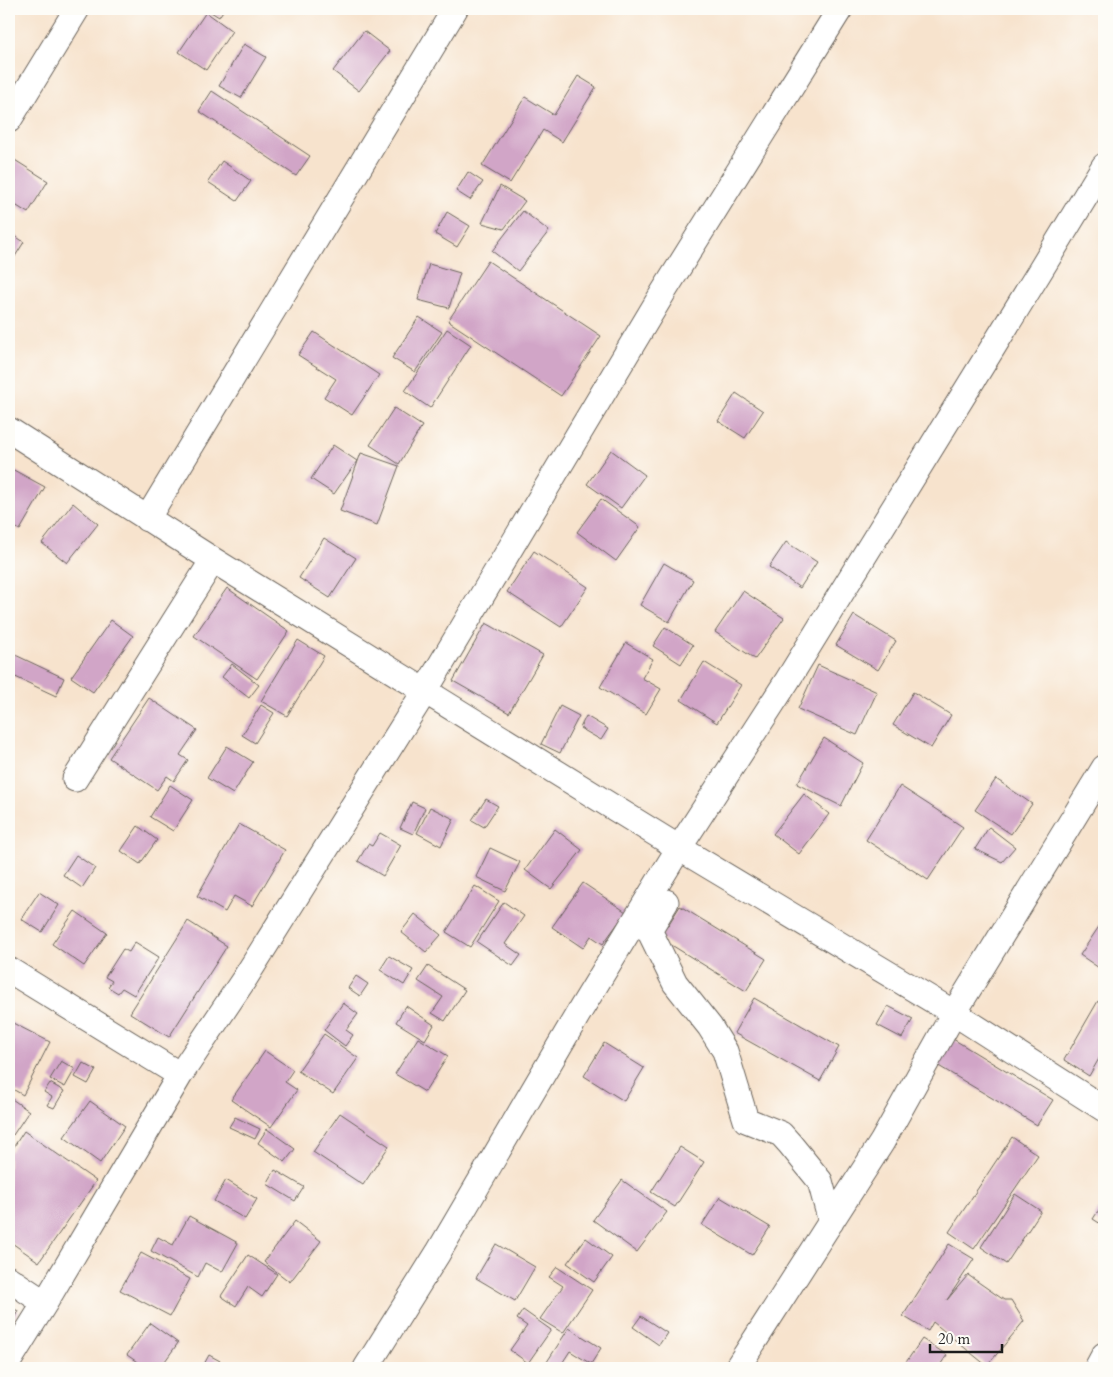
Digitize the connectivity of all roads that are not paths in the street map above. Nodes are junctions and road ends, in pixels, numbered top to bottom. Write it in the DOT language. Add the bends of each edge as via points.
graph roads {
  1 [pos="77,9"];
  2 [pos="455,9"];
  3 [pos="840,9"];
  4 [pos="9,120"];
  5 [pos="1104,166"];
  6 [pos="9,430"];
  7 [pos="147,519"];
  8 [pos="213,560"];
  9 [pos="425,691"];
  10 [pos="1104,768"];
  11 [pos="75,779"];
  12 [pos="675,854"];
  13 [pos="9,970"];
  14 [pos="954,1013"];
  15 [pos="180,1076"];
  16 [pos="1104,1109"];
  17 [pos="831,1222"];
  18 [pos="9,1280"];
  19 [pos="45,1303"];
  20 [pos="1104,1355"];
  21 [pos="9,1361"];
  22 [pos="366,1368"];
  23 [pos="737,1368"];
  24 [pos="1097,1368"];
  1 -- 4 [label="street"];
  2 -- 7 [label="street"];
  3 -- 9 [label="street" via="664,291"];
  5 -- 12 [label="street" via="792,672"];
  6 -- 7 [label="street"];
  7 -- 8 [label="street"];
  8 -- 9 [label="street"];
  8 -- 11 [label="street"];
  9 -- 12 [label="street"];
  9 -- 15 [label="street"];
  10 -- 14 [label="street"];
  12 -- 14 [label="street"];
  12 -- 17 [label="street" via="682,876 649,930 675,983 710,1027 725,1052 746,1120 781,1134 790,1144 820,1181"];
  12 -- 22 [label="street"];
  13 -- 15 [label="street"];
  14 -- 16 [label="street"];
  14 -- 17 [label="street" via="882,1142"];
  15 -- 19 [label="street"];
  17 -- 23 [label="street"];
  18 -- 19 [label="street"];
  19 -- 21 [label="street"];
  20 -- 24 [label="street"];
}
